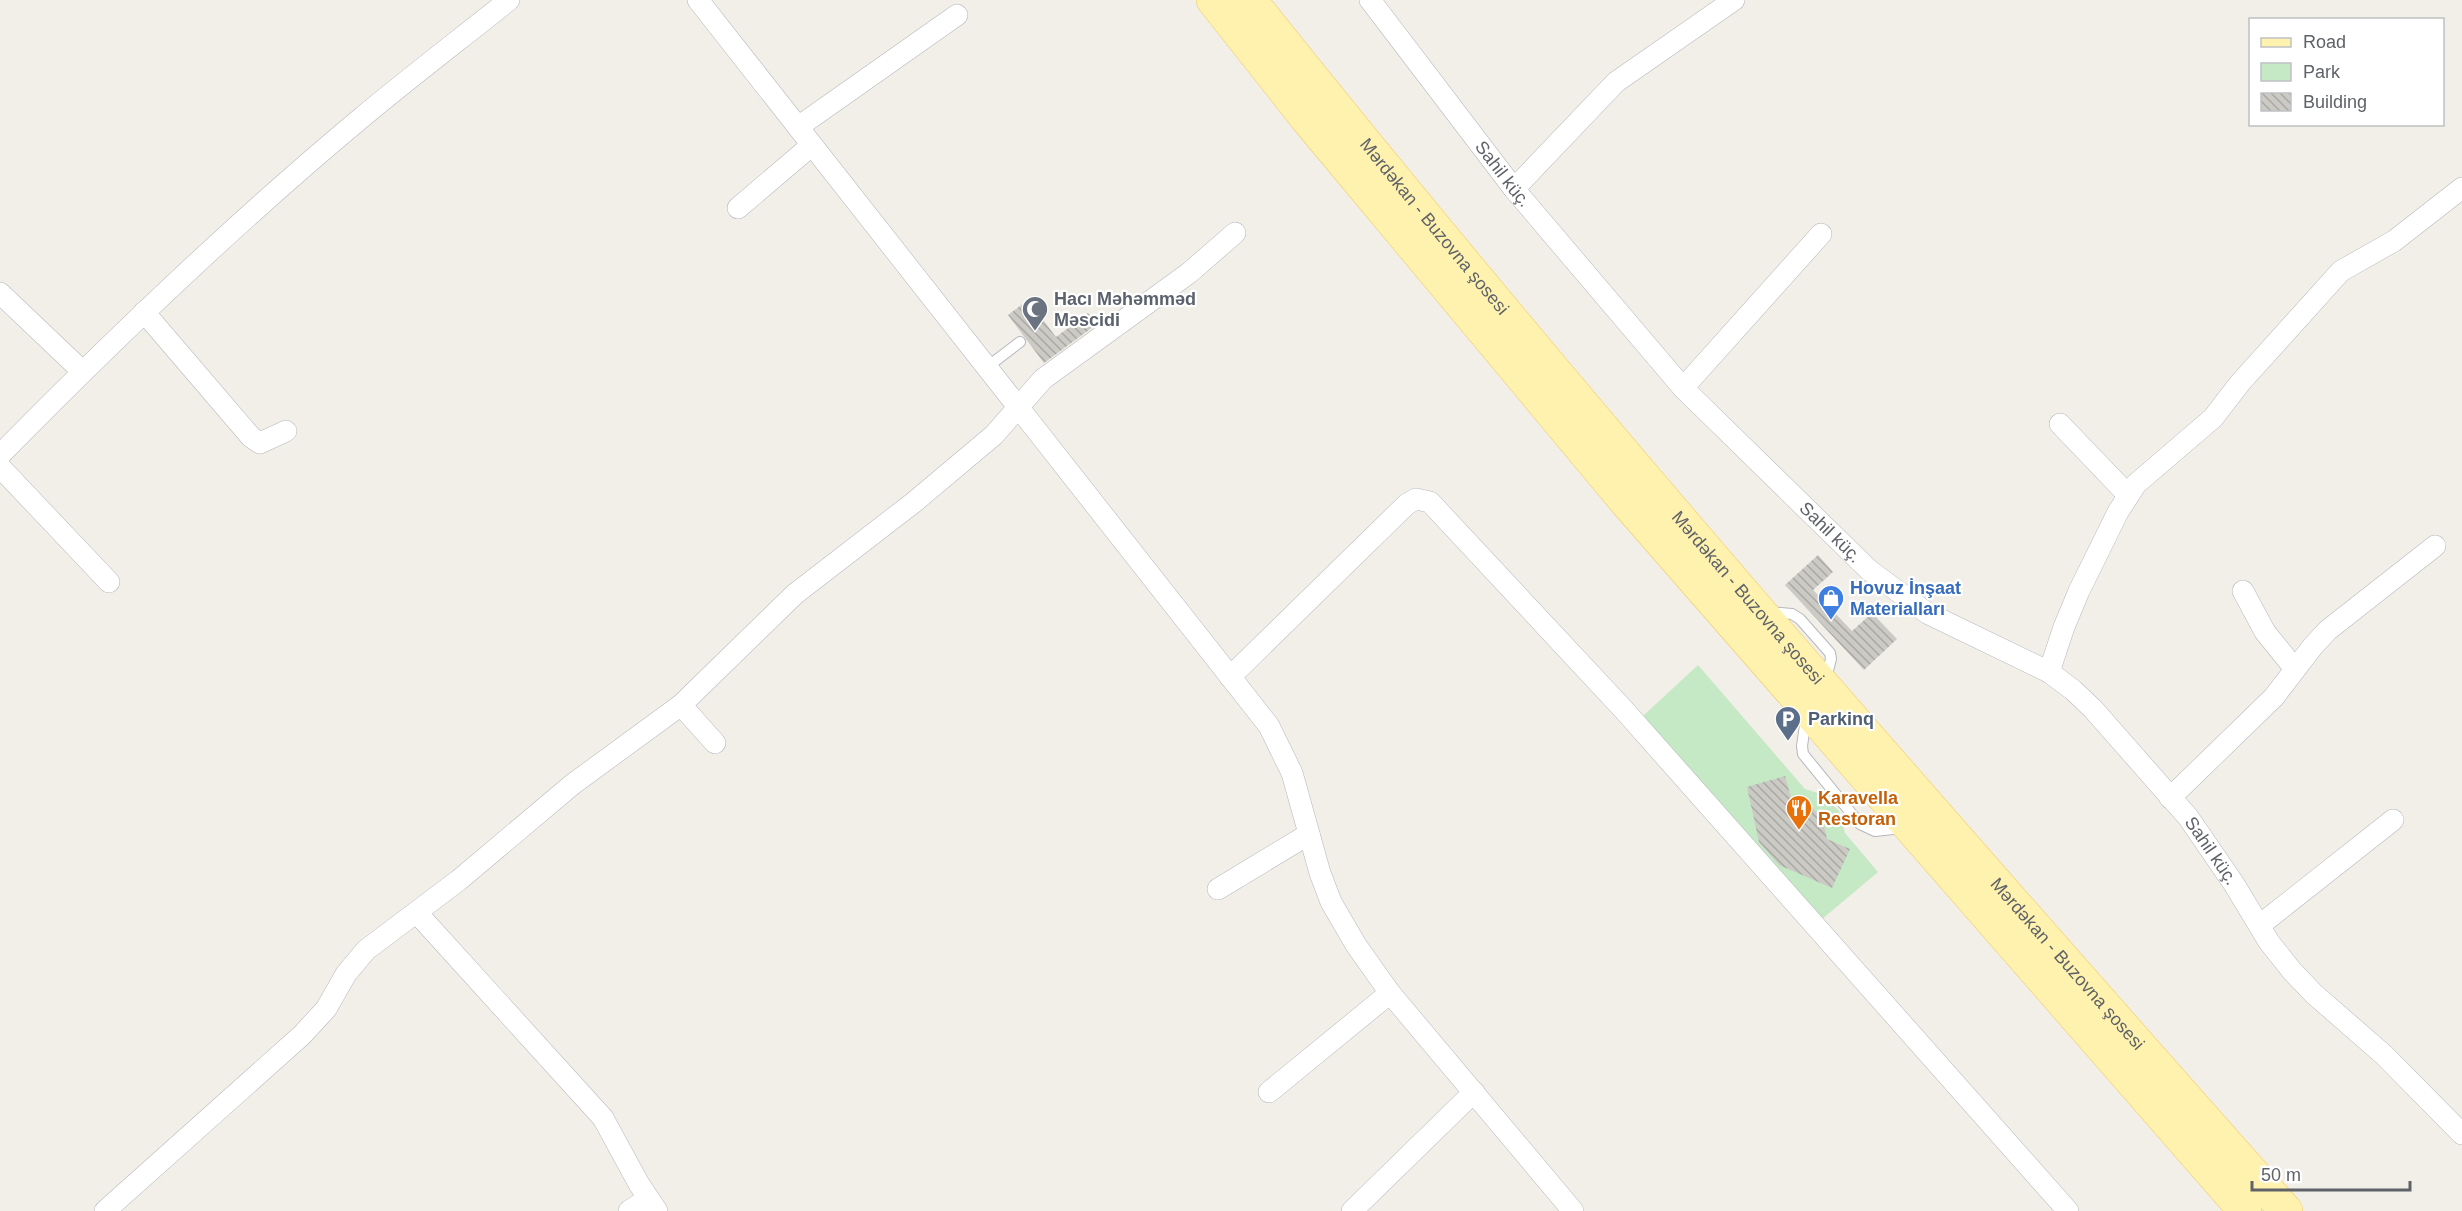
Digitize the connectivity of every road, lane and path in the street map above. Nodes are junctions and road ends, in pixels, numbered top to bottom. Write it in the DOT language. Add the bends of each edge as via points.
graph roads {
  1 [pos="509,0"];
  2 [pos="698,0"];
  3 [pos="1213,0"];
  4 [pos="1250,0"];
  5 [pos="1370,0"];
  6 [pos="1734,0"];
  7 [pos="957,15"];
  8 [pos="798,127"];
  9 [pos="812,145"];
  10 [pos="2462,188"];
  11 [pos="1514,189"];
  12 [pos="738,208"];
  13 [pos="1235,233"];
  14 [pos="1821,234"];
  15 [pos="0,293"];
  16 [pos="144,312"];
  17 [pos="1020,342"];
  18 [pos="986,368"];
  19 [pos="82,371"];
  20 [pos="1683,388"];
  21 [pos="1017,407"];
  22 [pos="2060,424"];
  23 [pos="286,431"];
  24 [pos="0,455"];
  25 [pos="0,467"];
  26 [pos="2128,495"];
  27 [pos="2435,546"];
  28 [pos="109,582"];
  29 [pos="2243,591"];
  30 [pos="2295,669"];
  31 [pos="2049,672"];
  32 [pos="1230,677"];
  33 [pos="1816,697"];
  34 [pos="681,705"];
  35 [pos="716,743"];
  36 [pos="2170,798"];
  37 [pos="2393,820"];
  38 [pos="1309,834"];
  39 [pos="1218,889"];
  40 [pos="417,913"];
  41 [pos="2260,925"];
  42 [pos="1390,993"];
  43 [pos="1269,1092"];
  44 [pos="1474,1092"];
  45 [pos="2462,1134"];
  46 [pos="652,1205"];
  47 [pos="105,1211"];
  48 [pos="629,1211"];
  49 [pos="1352,1211"];
  50 [pos="1573,1211"];
  51 [pos="2068,1211"];
  52 [pos="2245,1211"];
  53 [pos="2286,1211"];
  1 -- 16 [label="street" via="359,120"];
  2 -- 8 [label="street"];
  3 -- 33 [label="main road, Mərdəkan - Buzovna şosesi" via="1306,119 1620,494"];
  4 -- 33 [label="main road, Mərdəkan - Buzovna şosesi" via="1475,279 1760,611"];
  5 -- 11 [label="street, Sahil küç."];
  6 -- 11 [label="street" via="1616,82"];
  7 -- 8 [label="street"];
  8 -- 9 [label="street"];
  9 -- 12 [label="street"];
  9 -- 18 [label="street"];
  10 -- 26 [label="street" via="2394,241 2341,271 2263,356 2213,418 2150,471"];
  11 -- 20 [label="street, Sahil küç."];
  13 -- 21 [label="street" via="1189,273 1042,379"];
  14 -- 20 [label="street"];
  15 -- 19 [label="street"];
  16 -- 19 [label="street"];
  16 -- 23 [label="street" via="250,437 260,443"];
  17 -- 18 [label="lane"];
  18 -- 21 [label="street"];
  19 -- 24 [label="street"];
  20 -- 31 [label="street, Sahil küç." via="1892,589 1927,613"];
  21 -- 32 [label="street"];
  21 -- 34 [label="street" via="994,435 795,594"];
  22 -- 26 [label="street"];
  25 -- 28 [label="street"];
  26 -- 31 [label="street" via="2079,591"];
  27 -- 30 [label="street" via="2328,630"];
  29 -- 30 [label="street" via="2265,632"];
  30 -- 36 [label="street" via="2274,697"];
  31 -- 36 [label="street, Sahil küç." via="2093,709"];
  32 -- 38 [label="street" via="1269,726 1280,747 1300,797"];
  32 -- 51 [label="street" via="1407,504 1416,500 1430,502 1624,710"];
  33 -- 52 [label="main road, Mərdəkan - Buzovna şosesi" via="1911,828"];
  33 -- 53 [label="main road, Mərdəkan - Buzovna şosesi"];
  34 -- 35 [label="street"];
  34 -- 40 [label="street" via="573,784"];
  36 -- 41 [label="street, Sahil küç." via="2208,844"];
  37 -- 41 [label="street"];
  38 -- 39 [label="street"];
  38 -- 42 [label="street" via="1331,902"];
  40 -- 46 [label="street" via="603,1118"];
  40 -- 47 [label="street" via="357,959 326,1009 302,1035"];
  41 -- 45 [label="street, Sahil küç." via="2292,971 2314,994 2384,1055"];
  42 -- 43 [label="street"];
  42 -- 44 [label="street"];
  44 -- 49 [label="street"];
  44 -- 50 [label="street"];
  46 -- 48 [label="street"];
}
